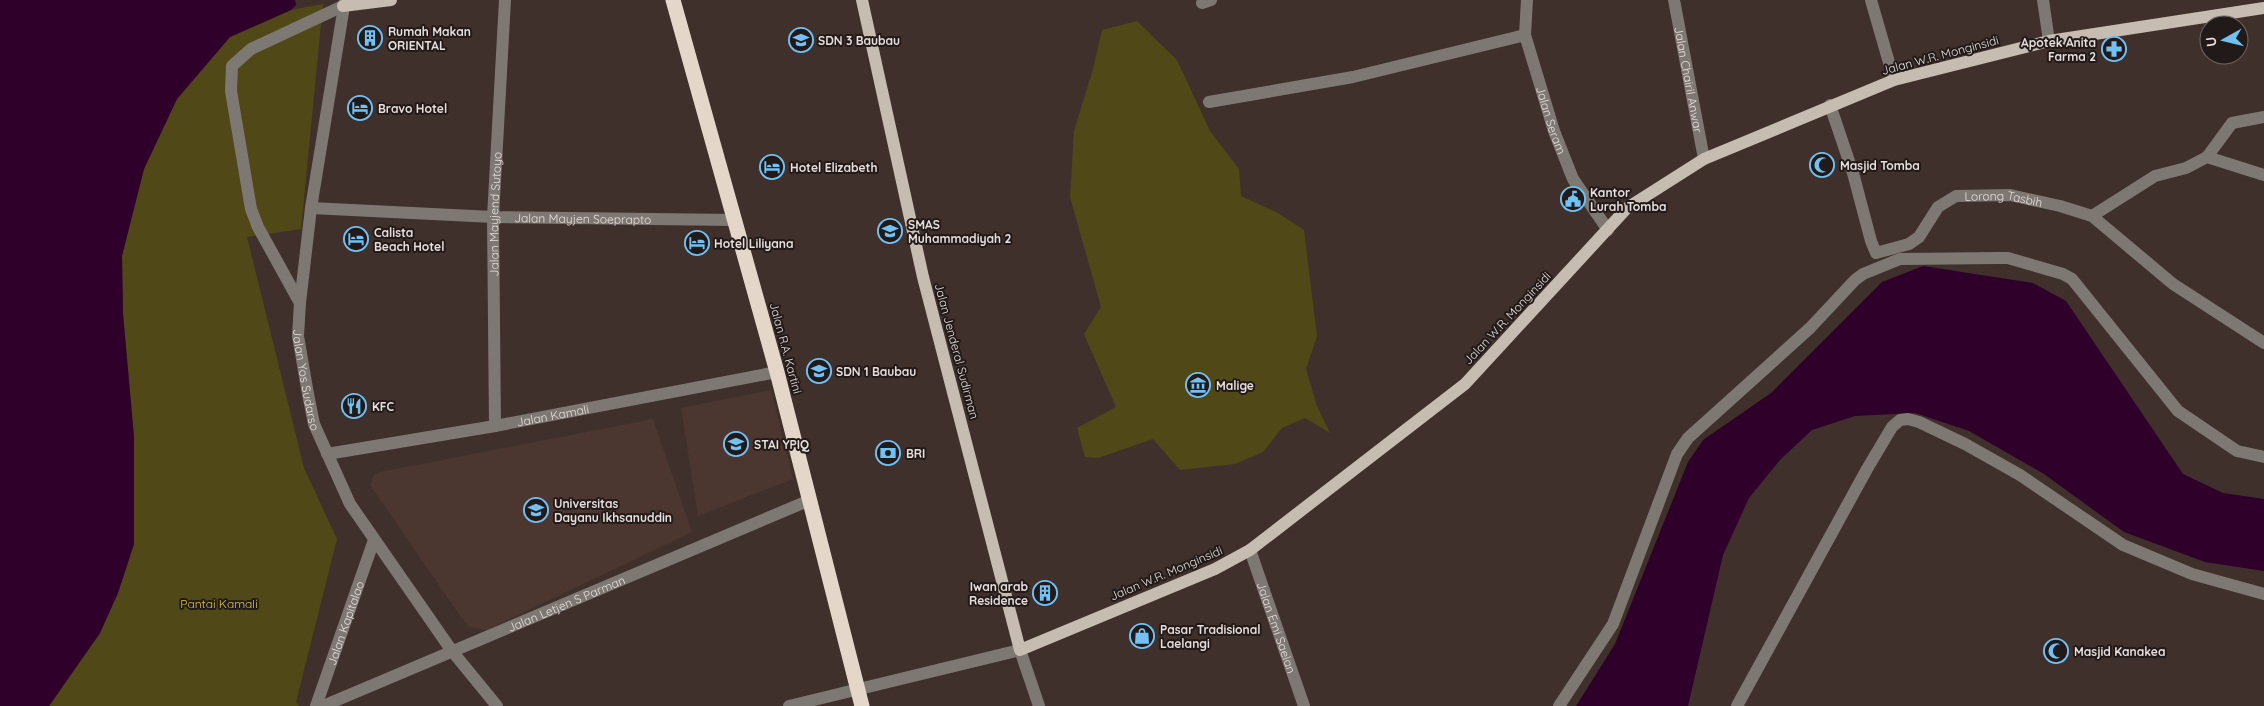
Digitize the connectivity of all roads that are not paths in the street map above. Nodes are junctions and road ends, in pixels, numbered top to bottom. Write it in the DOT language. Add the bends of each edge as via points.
graph roads {
  1 [pos="391,0"];
  2 [pos="505,0"];
  3 [pos="673,0"];
  4 [pos="862,0"];
  5 [pos="1527,0"];
  6 [pos="1674,0"];
  7 [pos="1871,0"];
  8 [pos="2043,0"];
  9 [pos="344,3"];
  10 [pos="2264,8"];
  11 [pos="1525,35"];
  12 [pos="2049,40"];
  13 [pos="1894,80"];
  14 [pos="1209,102"];
  15 [pos="1830,105"];
  16 [pos="2264,117"];
  17 [pos="2207,157"];
  18 [pos="1704,159"];
  19 [pos="2264,175"];
  20 [pos="311,208"];
  21 [pos="2092,216"];
  22 [pos="493,217"];
  23 [pos="735,220"];
  24 [pos="1608,230"];
  25 [pos="300,303"];
  26 [pos="2264,343"];
  27 [pos="777,372"];
  28 [pos="495,426"];
  29 [pos="327,454"];
  30 [pos="2264,457"];
  31 [pos="810,500"];
  32 [pos="374,540"];
  33 [pos="1250,550"];
  34 [pos="2264,594"];
  35 [pos="1020,650"];
  36 [pos="452,651"];
  37 [pos="858,690"];
  38 [pos="316,706"];
  39 [pos="323,706"];
  40 [pos="497,706"];
  41 [pos="789,706"];
  42 [pos="862,706"];
  43 [pos="1039,706"];
  44 [pos="1304,706"];
  45 [pos="1559,706"];
  46 [pos="1737,706"];
  1 -- 9 [label="main road"];
  2 -- 22 [label="street, Jalan Mayjend Sutoyo"];
  3 -- 23 [label="highway, Jalan R.A. Kartini"];
  4 -- 35 [label="main road, Jalan Jenderal Sudirman" via="923,277"];
  5 -- 11 [label="street, Jalan Seram"];
  6 -- 18 [label="street, Jalan Chairil Anwar"];
  7 -- 13 [label="street"];
  8 -- 12 [label="street"];
  9 -- 20 [label="street, Jalan Yos Sudarso"];
  9 -- 25 [label="street" via="251,48 232,66 231,91 251,209"];
  10 -- 12 [label="main road, Jalan W.R. Monginsidi"];
  11 -- 14 [label="street" via="1353,77"];
  11 -- 24 [label="street, Jalan Seram" via="1560,148 1573,179"];
  12 -- 13 [label="main road, Jalan W.R. Monginsidi"];
  13 -- 15 [label="main road, Jalan W.R. Monginsidi"];
  15 -- 18 [label="main road, Jalan W.R. Monginsidi"];
  15 -- 21 [label="street, Lorong Tasbih" via="1876,253 1909,244 1919,237 1938,207 1956,196 2010,195"];
  16 -- 17 [label="street" via="2232,123"];
  17 -- 19 [label="street"];
  17 -- 21 [label="street" via="2186,168 2155,176"];
  18 -- 24 [label="main road, Jalan W.R. Monginsidi" via="1627,208"];
  20 -- 22 [label="street, Jalan Mayjen Soeprapto"];
  20 -- 25 [label="street, Jalan Yos Sudarso"];
  21 -- 26 [label="street, Lorong Tasbih" via="2173,284"];
  22 -- 23 [label="street, Jalan Mayjen Soeprapto"];
  22 -- 28 [label="street, Jalan Mayjend Sutoyo"];
  23 -- 27 [label="highway, Jalan R.A. Kartini"];
  24 -- 33 [label="main road, Jalan W.R. Monginsidi" via="1465,384"];
  25 -- 29 [label="street, Jalan Yos Sudarso" via="298,336 308,394 314,424"];
  27 -- 28 [label="street, Jalan Kamali"];
  27 -- 31 [label="highway, Jalan R.A. Kartini"];
  28 -- 29 [label="street, Jalan Kamali"];
  29 -- 32 [label="street, Jalan Yos Sudarso" via="350,504"];
  30 -- 45 [label="street" via="2237,451 2178,411 2072,279 2064,274 2008,258 1900,259 1855,280 1810,328 1688,438 1677,454 1613,624"];
  31 -- 36 [label="street, Jalan Letjen S Parman"];
  31 -- 37 [label="highway, Jalan R.A. Kartini"];
  32 -- 36 [label="street, Jalan Yos Sudarso"];
  32 -- 38 [label="street, Jalan Kapitalao"];
  33 -- 35 [label="main road, Jalan W.R. Monginsidi" via="1215,569"];
  33 -- 44 [label="street, Jalan Emi Saelan"];
  34 -- 46 [label="street" via="2192,574 2123,545 2020,475 1965,444 1919,422 1900,420 1892,427 1867,470"];
  35 -- 37 [label="street, Jalan W.R. Monginsidi"];
  35 -- 43 [label="street, Jalan Jenderal Sudirman"];
  36 -- 39 [label="street, Jalan Letjen S Parman"];
  36 -- 40 [label="street, Jalan Yos Sudarso"];
  37 -- 41 [label="street, Jalan W.R. Monginsidi"];
  37 -- 42 [label="highway, Jalan R.A. Kartini"];
}
